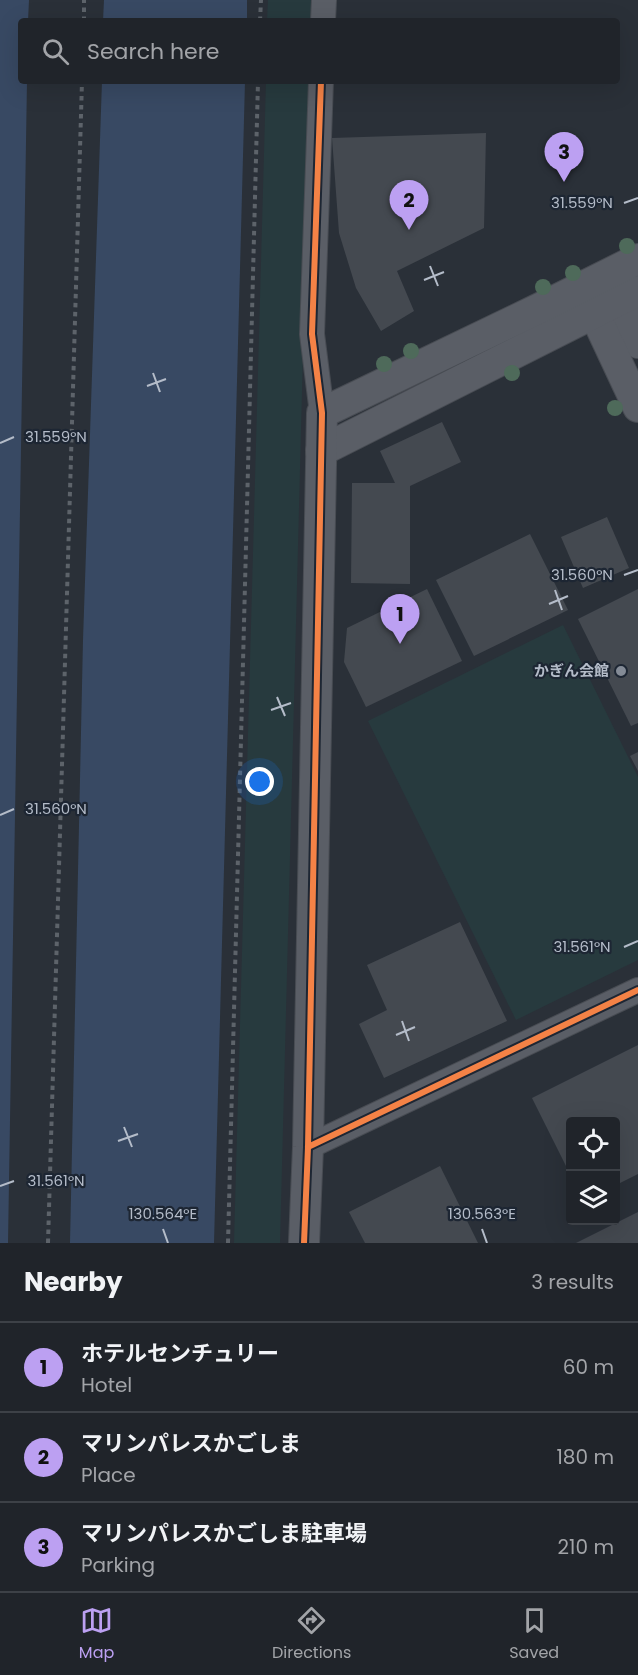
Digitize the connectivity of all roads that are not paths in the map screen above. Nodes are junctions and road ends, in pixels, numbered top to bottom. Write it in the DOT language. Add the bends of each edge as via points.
graph roads {
  1 [pos="324,0"];
  2 [pos="323,18"];
  3 [pos="321,84"];
  4 [pos="638,259"];
  5 [pos="595,280"];
  6 [pos="617,302"];
  7 [pos="638,343"];
  8 [pos="638,406"];
  9 [pos="322,413"];
  10 [pos="321,452"];
  11 [pos="638,990"];
  12 [pos="308,1147"];
  13 [pos="304,1243"];
  1 -- 2 [label="street"];
  3 -- 9 [label="street" via="312,334"];
  4 -- 5 [label="street"];
  5 -- 6 [label="street"];
  5 -- 9 [label="street"];
  6 -- 7 [label="street"];
  6 -- 8 [label="street"];
  6 -- 10 [label="street"];
  9 -- 10 [label="street"];
  10 -- 12 [label="street"];
  11 -- 12 [label="street"];
  12 -- 13 [label="street"];
}
